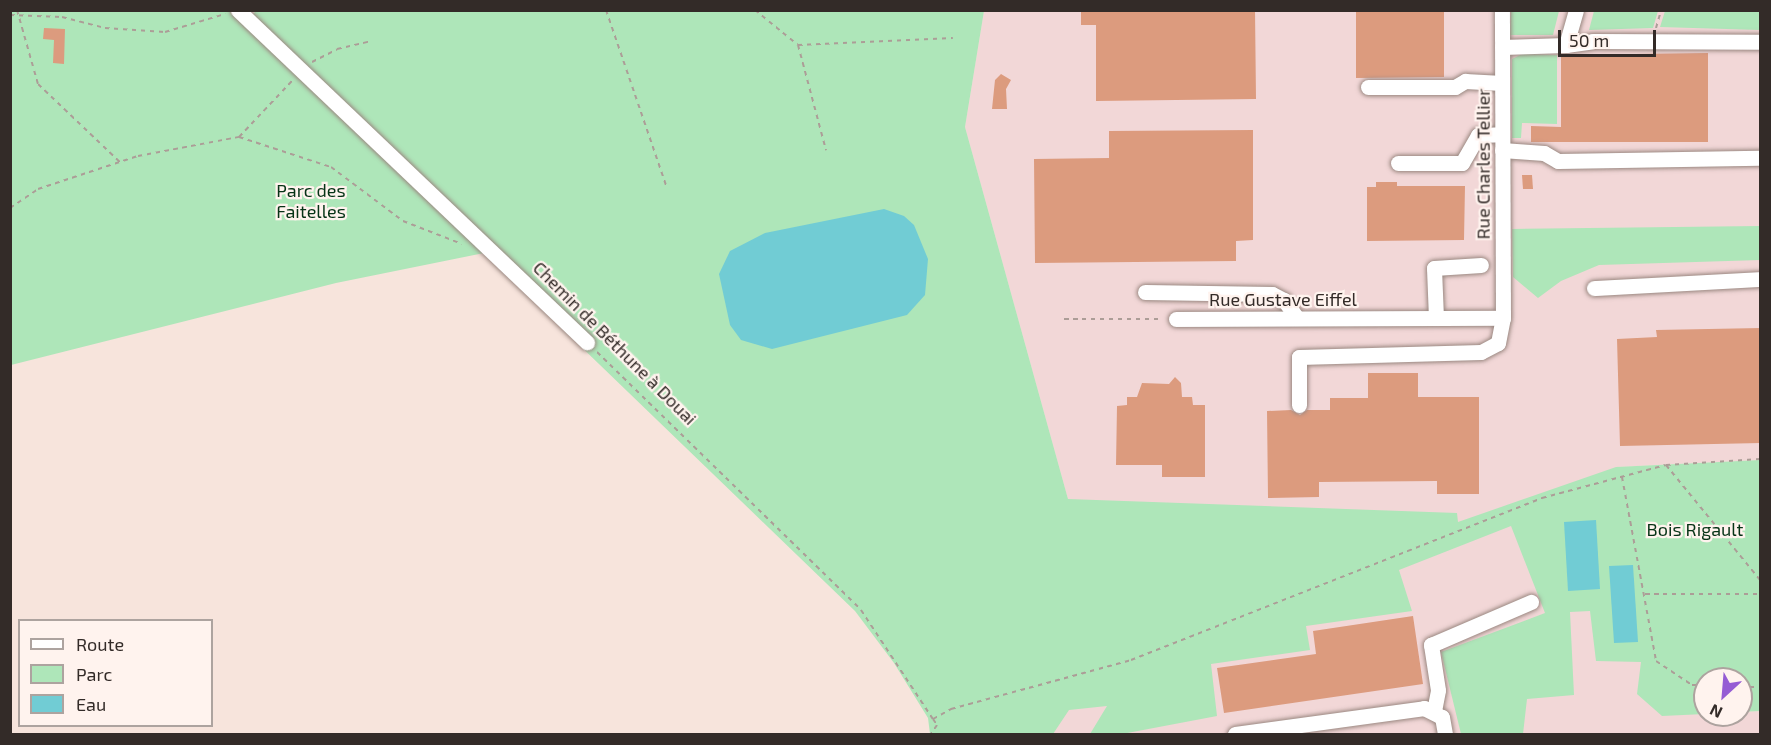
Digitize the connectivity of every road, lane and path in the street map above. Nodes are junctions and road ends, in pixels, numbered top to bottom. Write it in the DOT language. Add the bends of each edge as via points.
graph roads {
  1 [pos="17,10"];
  2 [pos="229,10"];
  3 [pos="238,10"];
  4 [pos="606,10"];
  5 [pos="755,10"];
  6 [pos="1502,10"];
  7 [pos="1576,10"];
  8 [pos="10,15"];
  9 [pos="18,15"];
  10 [pos="953,38"];
  11 [pos="371,41"];
  12 [pos="1761,42"];
  13 [pos="798,45"];
  14 [pos="1566,45"];
  15 [pos="1502,47"];
  16 [pos="302,71"];
  17 [pos="1502,83"];
  18 [pos="1368,87"];
  19 [pos="1502,134"];
  20 [pos="239,137"];
  21 [pos="826,150"];
  22 [pos="1502,150"];
  23 [pos="1761,158"];
  24 [pos="120,162"];
  25 [pos="1398,164"];
  26 [pos="667,188"];
  27 [pos="10,208"];
  28 [pos="463,245"];
  29 [pos="1481,266"];
  30 [pos="1761,279"];
  31 [pos="1594,288"];
  32 [pos="1145,292"];
  33 [pos="1297,318"];
  34 [pos="1436,318"];
  35 [pos="1503,318"];
  36 [pos="1064,319"];
  37 [pos="1176,319"];
  38 [pos="586,342"];
  39 [pos="1299,405"];
  40 [pos="1761,459"];
  41 [pos="1666,465"];
  42 [pos="1622,477"];
  43 [pos="1761,580"];
  44 [pos="1645,594"];
  45 [pos="1761,594"];
  46 [pos="1531,602"];
  47 [pos="1693,685"];
  48 [pos="1434,711"];
  49 [pos="933,719"];
  50 [pos="931,735"];
  51 [pos="1235,735"];
  52 [pos="1445,735"];
  1 -- 9 [label="path"];
  2 -- 9 [label="path" via="220,18 165,32 105,28 62,17"];
  3 -- 16 [label="street, Chemin de Béthune à Douai"];
  4 -- 26 [label="path"];
  5 -- 13 [label="path"];
  6 -- 15 [label="street, Rue Charles Tellier"];
  7 -- 14 [label="street"];
  8 -- 9 [label="path"];
  9 -- 24 [label="path" via="38,84"];
  10 -- 13 [label="path"];
  11 -- 16 [label="path" via="338,49"];
  12 -- 14 [label="street"];
  13 -- 21 [label="path"];
  14 -- 15 [label="street"];
  15 -- 17 [label="street, Rue Charles Tellier"];
  16 -- 20 [label="path"];
  16 -- 38 [label="street, Chemin de Béthune à Douai"];
  17 -- 18 [label="street" via="1465,81 1455,87"];
  17 -- 19 [label="street, Rue Charles Tellier"];
  19 -- 22 [label="street, Rue Charles Tellier"];
  19 -- 25 [label="street" via="1478,135 1462,163"];
  20 -- 24 [label="path"];
  20 -- 28 [label="path" via="331,167 403,221"];
  22 -- 23 [label="street" via="1544,153 1558,161"];
  22 -- 35 [label="street, Rue Charles Tellier"];
  24 -- 27 [label="path" via="38,189"];
  29 -- 34 [label="street" via="1434,268"];
  30 -- 31 [label="street"];
  32 -- 33 [label="street" via="1272,294 1284,300"];
  33 -- 34 [label="street, Rue Gustave Eiffel"];
  33 -- 37 [label="street, Rue Gustave Eiffel"];
  34 -- 35 [label="street, Rue Gustave Eiffel"];
  35 -- 39 [label="street, Rue Charles Tellier" via="1498,343 1481,352 1299,357"];
  36 -- 37 [label="path"];
  38 -- 49 [label="path, Chemin de Béthune à Douai" via="861,610"];
  40 -- 41 [label="path"];
  41 -- 42 [label="path"];
  41 -- 43 [label="path"];
  42 -- 44 [label="path"];
  42 -- 49 [label="path" via="1542,498 1131,660 951,709"];
  44 -- 45 [label="path"];
  44 -- 47 [label="path" via="1656,661"];
  46 -- 48 [label="street" via="1431,645 1438,690"];
  48 -- 51 [label="street" via="1410,710"];
  48 -- 52 [label="street" via="1442,717"];
  49 -- 50 [label="path, Chemin de Béthune à Douai" via="937,725"];
}
